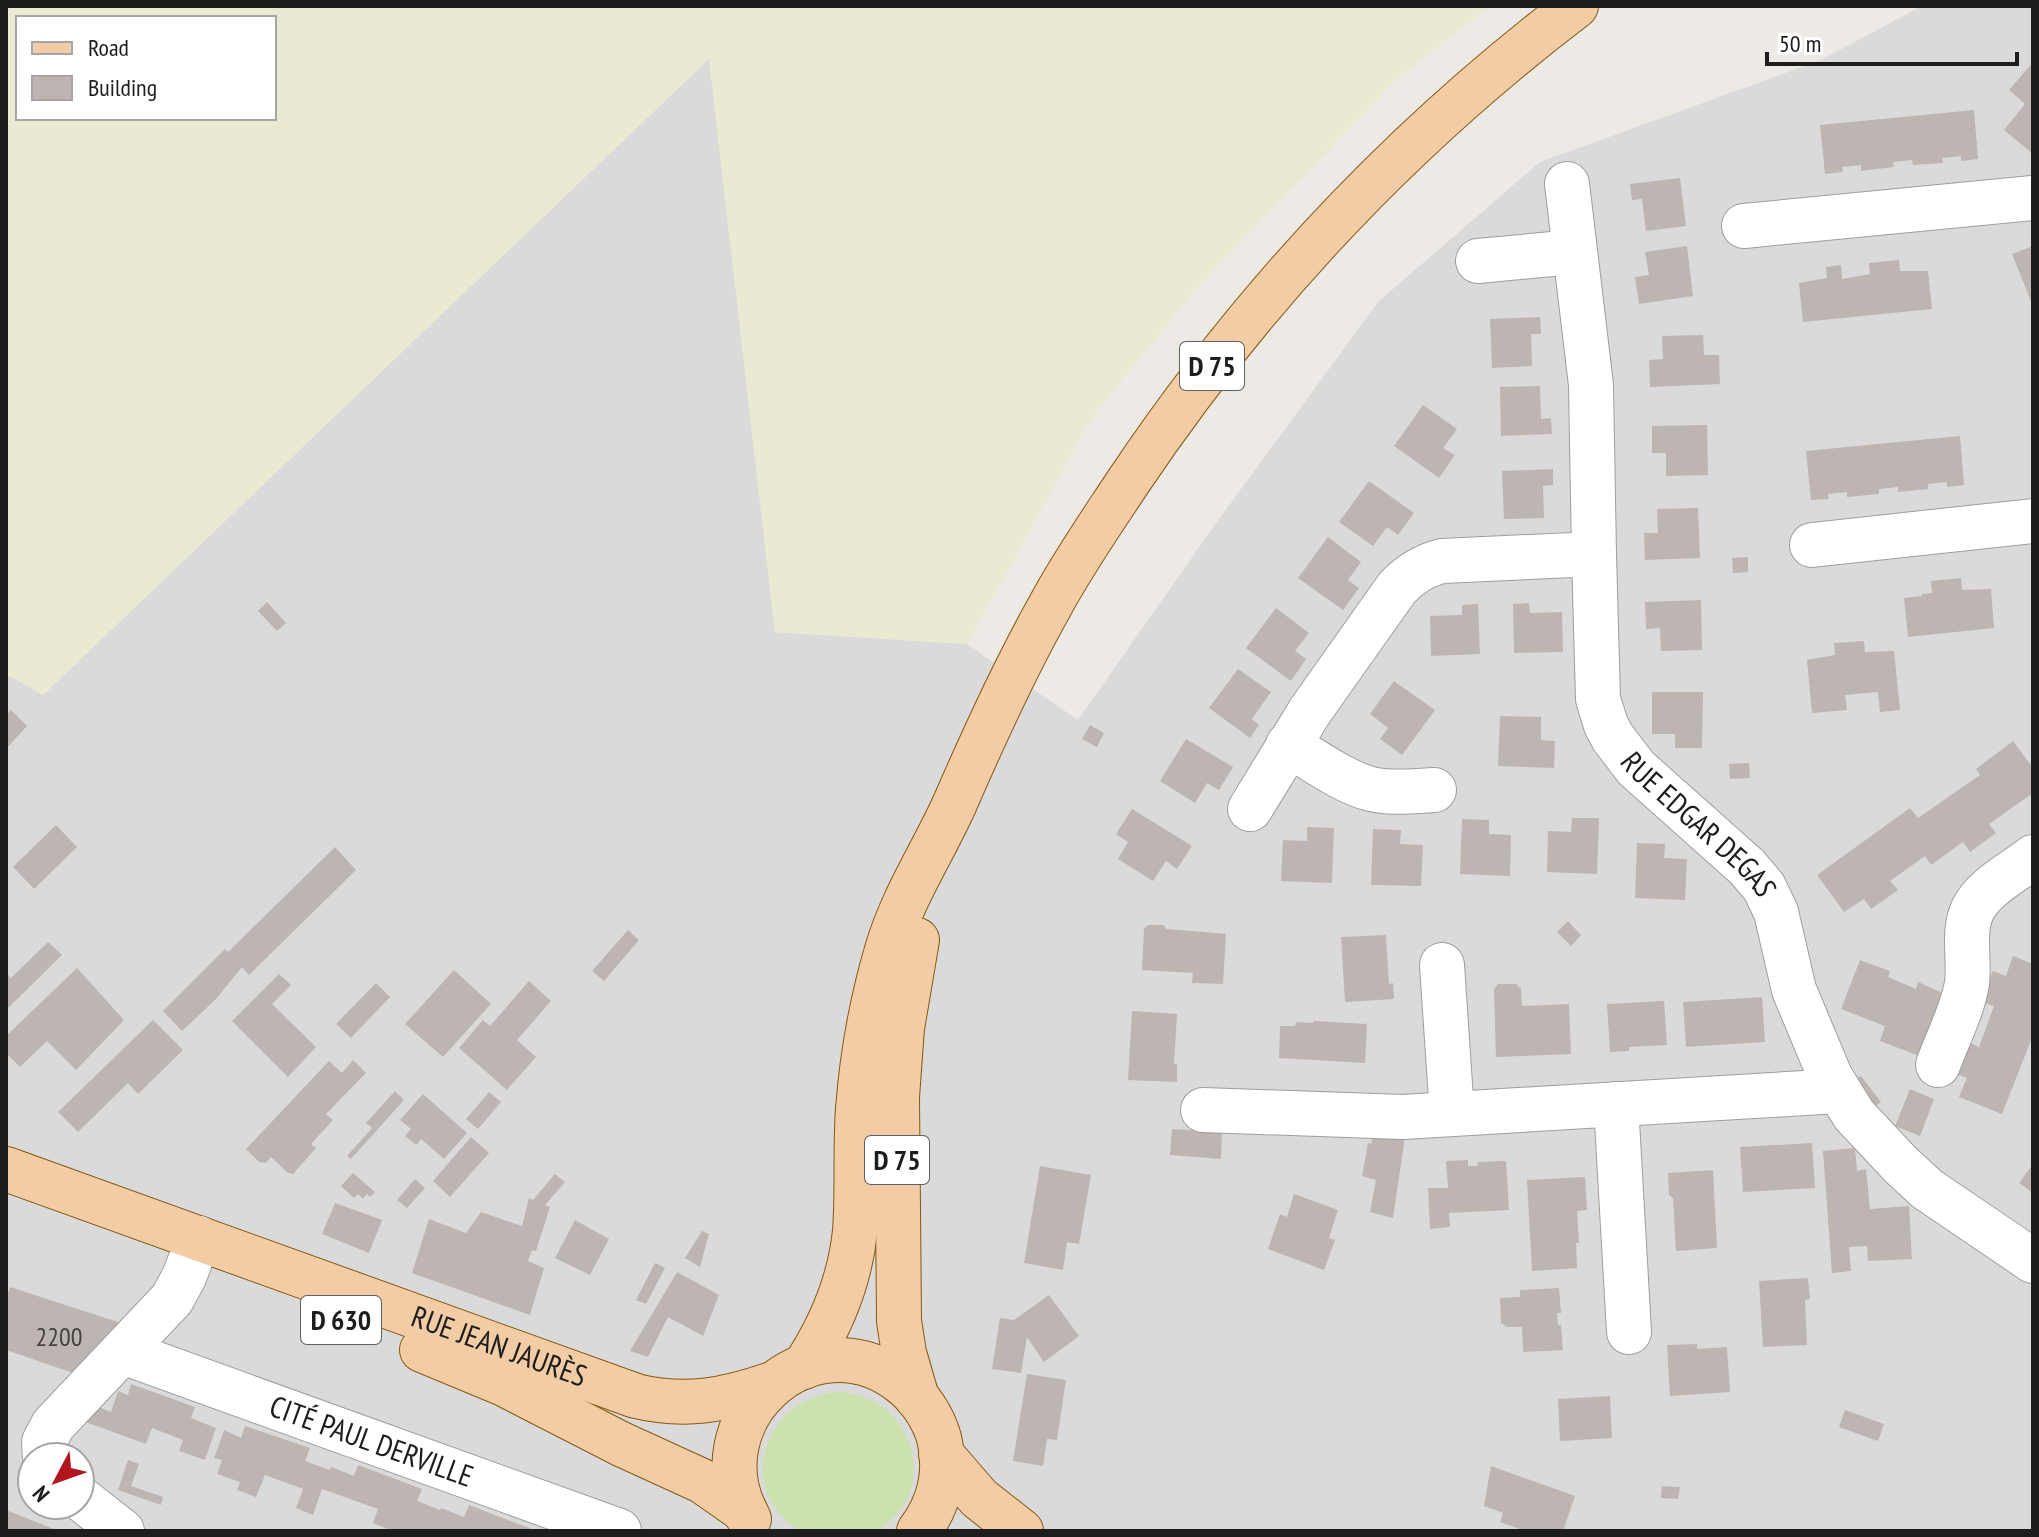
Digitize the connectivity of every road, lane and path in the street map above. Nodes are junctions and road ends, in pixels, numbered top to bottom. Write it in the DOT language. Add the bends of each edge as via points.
graph roads {
  1 [pos="1576,6"];
  2 [pos="1567,184"];
  3 [pos="2033,198"];
  4 [pos="1744,226"];
  5 [pos="1574,252"];
  6 [pos="1478,261"];
  7 [pos="2033,521"];
  8 [pos="1812,545"];
  9 [pos="1594,554"];
  10 [pos="1288,745"];
  11 [pos="1434,790"];
  12 [pos="953,807"];
  13 [pos="1250,809"];
  14 [pos="2033,857"];
  15 [pos="1442,965"];
  16 [pos="1938,1065"];
  17 [pos="1838,1091"];
  18 [pos="1616,1104"];
  19 [pos="1203,1110"];
  20 [pos="1452,1114"];
  21 [pos="6,1169"];
  22 [pos="6,1200"];
  23 [pos="194,1252"];
  24 [pos="2033,1261"];
  25 [pos="1629,1332"];
  26 [pos="123,1352"];
  27 [pos="788,1375"];
  28 [pos="917,1398"];
  29 [pos="45,1441"];
  30 [pos="941,1454"];
  31 [pos="96,1511"];
  32 [pos="751,1521"];
  33 [pos="122,1531"];
  34 [pos="619,1531"];
  35 [pos="919,1531"];
  36 [pos="1021,1531"];
  1 -- 12 [label="main road, D 75" via="1466,95 1374,181 1299,261 1199,382 1068,574"];
  2 -- 5 [label="street, RUE EDGAR DEGAS"];
  3 -- 4 [label="street"];
  5 -- 6 [label="street"];
  5 -- 9 [label="street, RUE EDGAR DEGAS" via="1591,395"];
  7 -- 8 [label="street"];
  9 -- 10 [label="street" via="1442,561 1417,570 1397,588"];
  9 -- 17 [label="street, RUE EDGAR DEGAS" via="1598,699 1606,725 1636,768 1764,887 1776,912 1794,990"];
  10 -- 11 [label="street" via="1371,789"];
  10 -- 13 [label="street"];
  12 -- 27 [label="main road, D 75" via="904,904 871,1017 860,1087 852,1251 843,1286 830,1323"];
  12 -- 28 [label="main road, D 75" via="916,945 898,1076 898,1302"];
  14 -- 16 [label="street" via="1974,907 1967,985"];
  15 -- 20 [label="street"];
  17 -- 18 [label="street"];
  17 -- 24 [label="street, RUE EDGAR DEGAS" via="1912,1176"];
  18 -- 20 [label="street"];
  18 -- 25 [label="street"];
  19 -- 20 [label="street" via="1369,1117"];
  21 -- 23 [label="main road, RUE JEAN JAURÈS / D 630"];
  22 -- 23 [label="main road, RUE JEAN JAURÈS / D 630"];
  23 -- 26 [label="street" via="172,1299"];
  23 -- 27 [label="main road, RUE JEAN JAURÈS / D 630" via="645,1398 730,1398"];
  23 -- 32 [label="main road, RUE JEAN JAURÈS / D 630" via="528,1395 702,1481"];
  26 -- 29 [label="street" via="53,1425"];
  26 -- 34 [label="street, CITÉ PAUL DERVILLE"];
  27 -- 28 [label="main road, RUE JEAN JAURÈS" via="835,1361 866,1364 894,1377"];
  27 -- 32 [label="main road" via="758,1398 736,1443 735,1482"];
  28 -- 30 [label="main road" via="934,1424"];
  30 -- 35 [label="main road" via="938,1495"];
  30 -- 36 [label="main road" via="979,1498"];
  31 -- 33 [label="street"];
}
